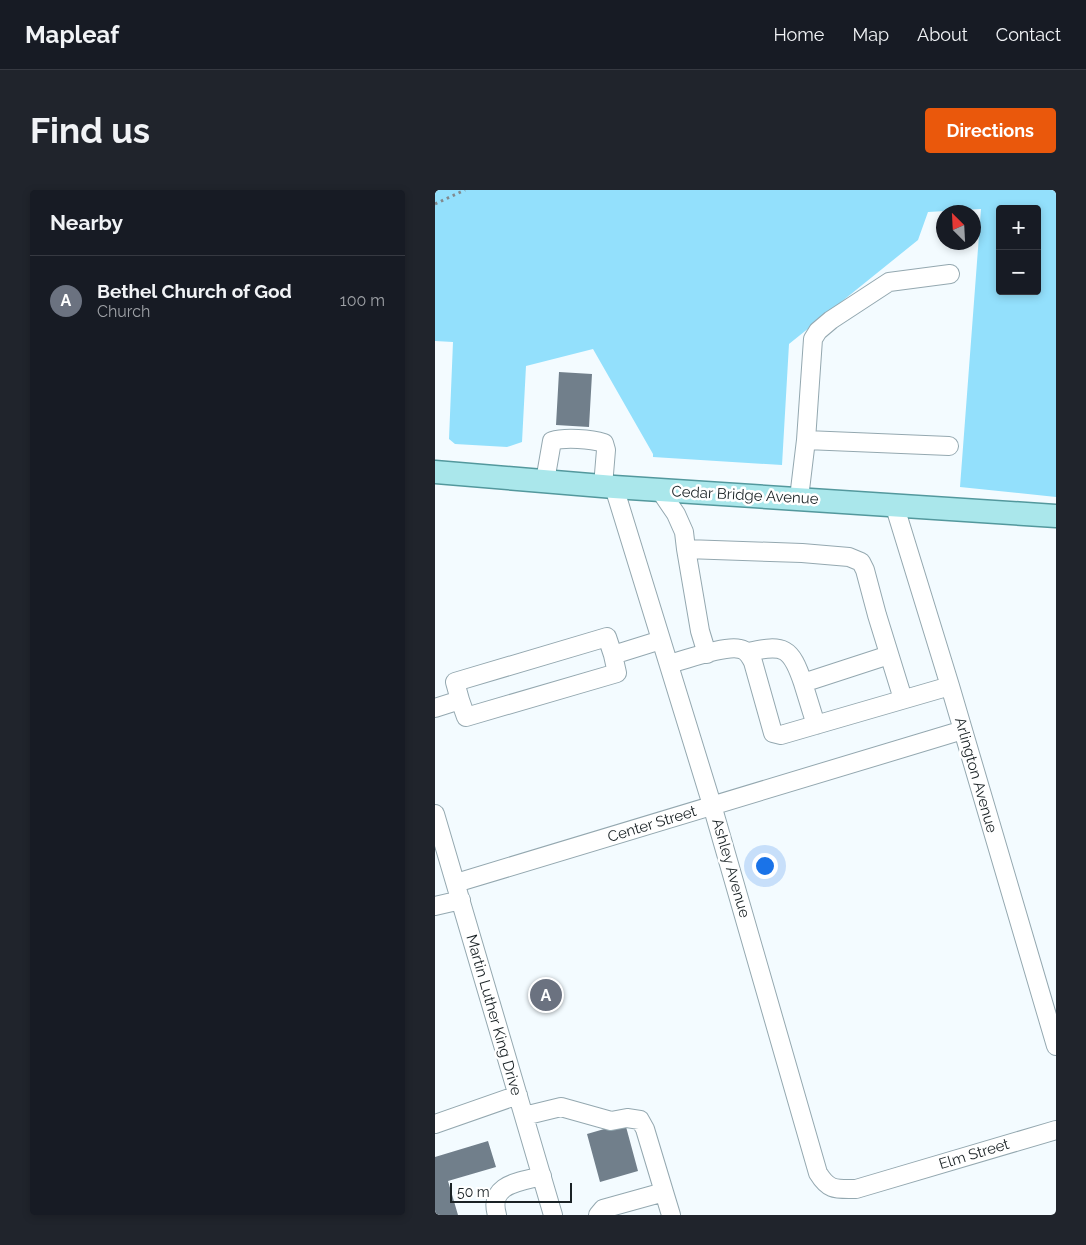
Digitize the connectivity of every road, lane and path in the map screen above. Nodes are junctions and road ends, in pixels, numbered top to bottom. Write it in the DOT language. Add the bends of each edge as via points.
graph roads {
  1 [pos="465,190"];
  2 [pos="435,204"];
  3 [pos="949,274"];
  4 [pos="807,440"];
  5 [pos="949,446"];
  6 [pos="435,472"];
  7 [pos="545,481"];
  8 [pos="609,486"];
  9 [pos="659,490"];
  10 [pos="799,498"];
  11 [pos="894,504"];
  12 [pos="1056,516"];
  13 [pos="686,549"];
  14 [pos="661,640"];
  15 [pos="748,652"];
  16 [pos="707,654"];
  17 [pos="613,655"];
  18 [pos="889,655"];
  19 [pos="669,664"];
  20 [pos="803,683"];
  21 [pos="950,686"];
  22 [pos="903,699"];
  23 [pos="460,700"];
  24 [pos="435,708"];
  25 [pos="816,725"];
  26 [pos="963,730"];
  27 [pos="713,805"];
  28 [pos="435,814"];
  29 [pos="456,883"];
  30 [pos="461,900"];
  31 [pos="435,906"];
  32 [pos="1056,1046"];
  33 [pos="518,1095"];
  34 [pos="524,1116"];
  35 [pos="435,1124"];
  36 [pos="1056,1130"];
  37 [pos="541,1176"];
  38 [pos="892,1179"];
  39 [pos="664,1192"];
  40 [pos="497,1215"];
  41 [pos="553,1215"];
  42 [pos="598,1215"];
  43 [pos="671,1215"];
  1 -- 2 [label="path"];
  3 -- 4 [label="street" via="889,282 818,331 813,339"];
  4 -- 5 [label="street"];
  4 -- 10 [label="street"];
  6 -- 7 [label="main road, Cedar Bridge Avenue"];
  7 -- 8 [label="main road, Cedar Bridge Avenue"];
  7 -- 8 [label="street" via="552,440 597,441 604,443 606,450"];
  8 -- 9 [label="main road, Cedar Bridge Avenue"];
  8 -- 14 [label="street, Ashley Avenue"];
  9 -- 10 [label="main road, Cedar Bridge Avenue"];
  9 -- 13 [label="street" via="684,532"];
  10 -- 11 [label="main road, Cedar Bridge Avenue"];
  11 -- 12 [label="main road, Cedar Bridge Avenue"];
  11 -- 21 [label="street, Arlington Avenue"];
  13 -- 16 [label="street"];
  13 -- 18 [label="street" via="802,553 849,557 861,562"];
  14 -- 17 [label="street"];
  14 -- 19 [label="street, Ashley Avenue"];
  15 -- 16 [label="street" via="739,648"];
  15 -- 20 [label="street" via="770,647 783,650 796,662"];
  15 -- 25 [label="street" via="773,733 781,735"];
  16 -- 19 [label="street"];
  17 -- 23 [label="street" via="617,673 466,717"];
  17 -- 23 [label="street" via="607,637 597,639 455,682"];
  18 -- 20 [label="street"];
  18 -- 22 [label="street"];
  19 -- 27 [label="street, Ashley Avenue"];
  20 -- 25 [label="street"];
  21 -- 22 [label="street"];
  21 -- 26 [label="street, Arlington Avenue"];
  22 -- 25 [label="street"];
  23 -- 24 [label="street"];
  26 -- 27 [label="street, Center Street"];
  26 -- 32 [label="street, Arlington Avenue"];
  27 -- 29 [label="street, Center Street"];
  27 -- 38 [label="street, Ashley Avenue" via="818,1173 832,1189 856,1189"];
  28 -- 29 [label="street, Martin Luther King Drive"];
  29 -- 30 [label="street, Martin Luther King Drive"];
  30 -- 31 [label="street"];
  30 -- 33 [label="street, Martin Luther King Drive"];
  33 -- 34 [label="street, Martin Luther King Drive"];
  33 -- 35 [label="street"];
  34 -- 37 [label="street, Martin Luther King Drive"];
  34 -- 39 [label="street" via="561,1107 611,1120 640,1120"];
  36 -- 38 [label="street, Elm Street"];
  37 -- 40 [label="street" via="510,1185 499,1192 495,1202"];
  37 -- 41 [label="street, Martin Luther King Drive"];
  39 -- 42 [label="street" via="603,1209"];
  39 -- 43 [label="street"];
}
